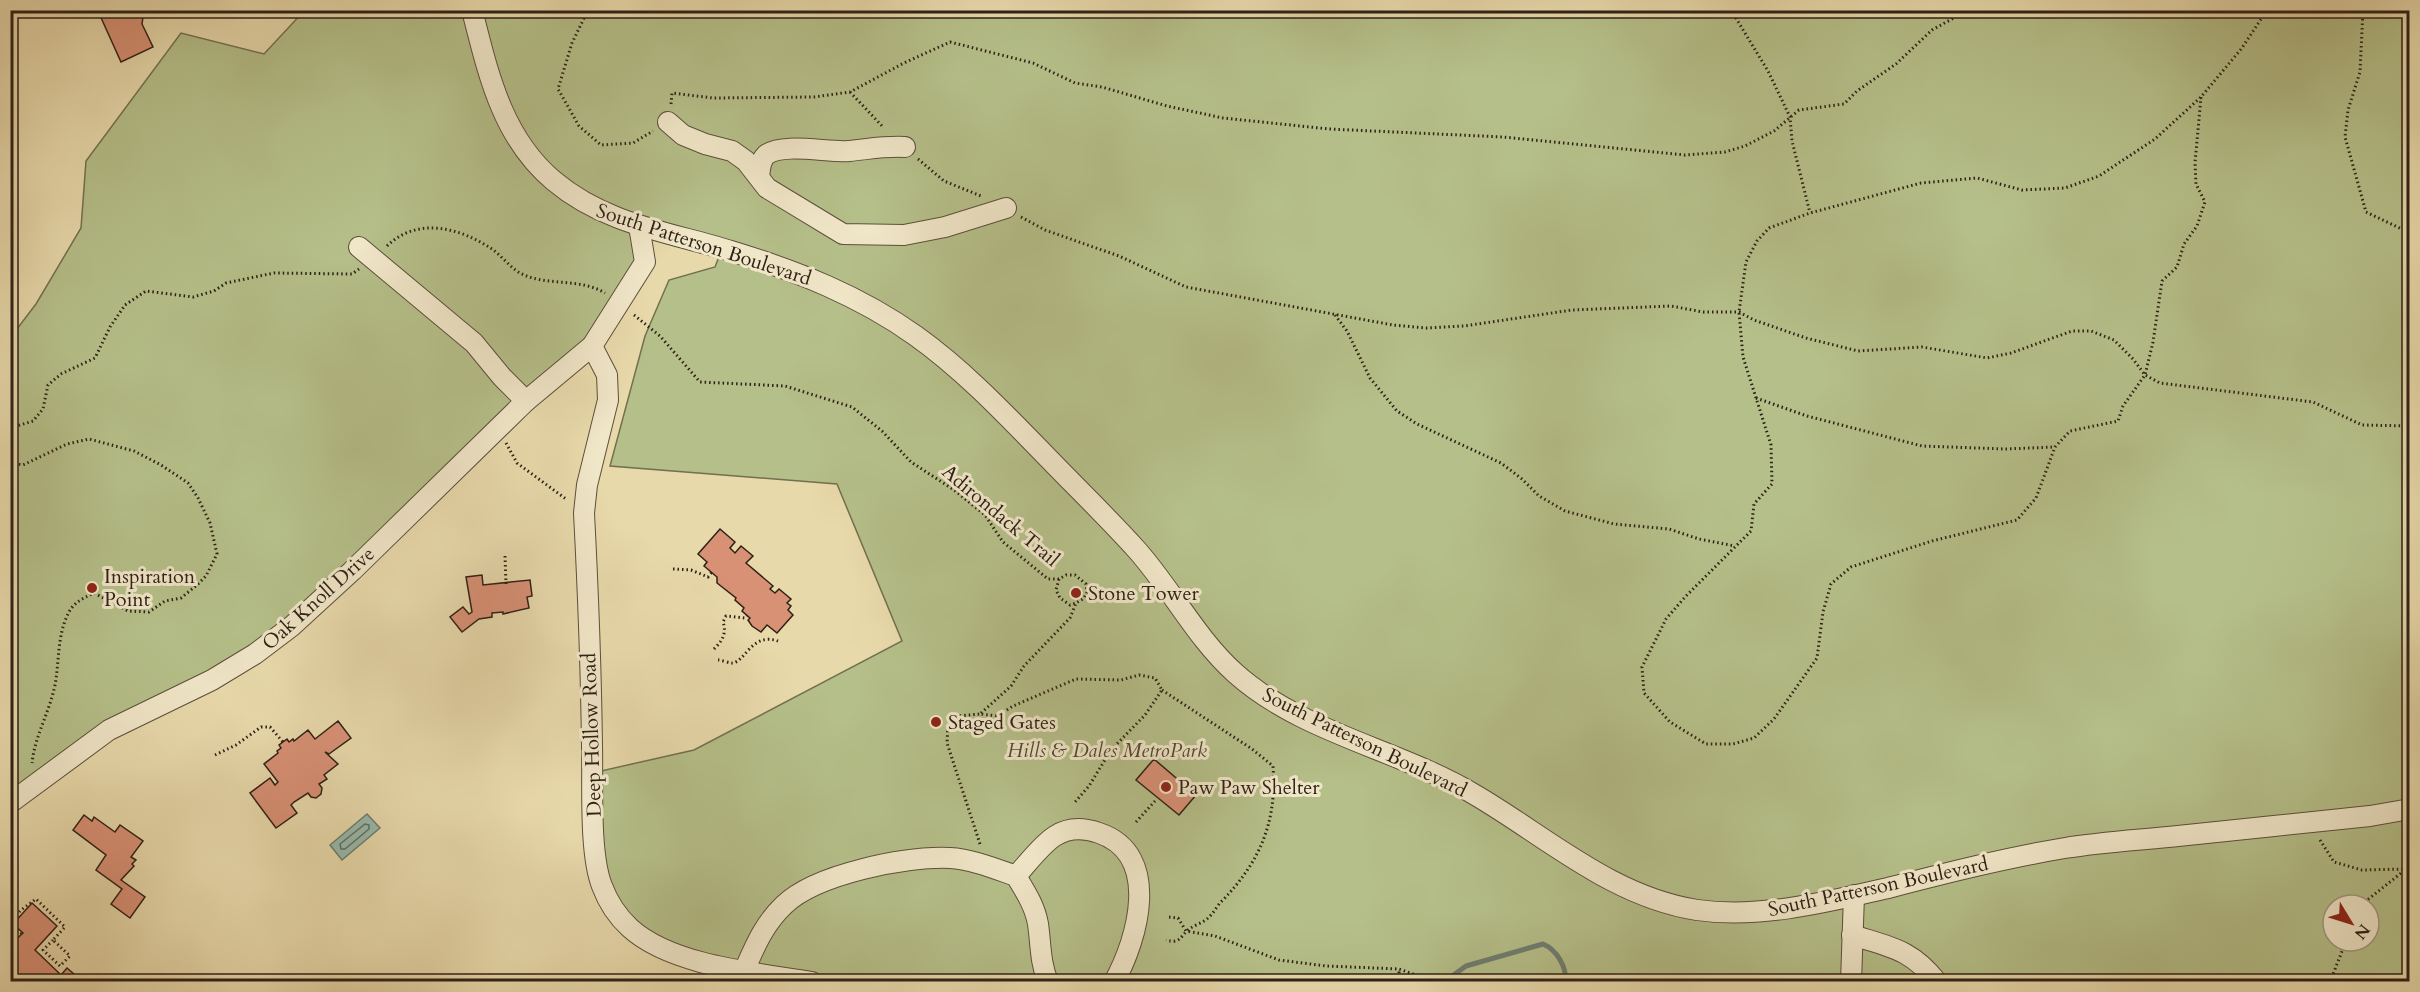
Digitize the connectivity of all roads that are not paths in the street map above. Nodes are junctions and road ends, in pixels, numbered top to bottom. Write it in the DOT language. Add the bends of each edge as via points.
graph roads {
  1 [pos="472,10"];
  2 [pos="668,122"];
  3 [pos="905,147"];
  4 [pos="759,177"];
  5 [pos="1006,208"];
  6 [pos="639,226"];
  7 [pos="359,247"];
  8 [pos="592,346"];
  9 [pos="526,401"];
  10 [pos="10,803"];
  11 [pos="2409,809"];
  12 [pos="1016,876"];
  13 [pos="1854,895"];
  14 [pos="1852,935"];
  15 [pos="744,971"];
  16 [pos="812,981"];
  17 [pos="1048,981"];
  18 [pos="1114,981"];
  19 [pos="1851,981"];
  20 [pos="1937,981"];
  1 -- 6 [label="street, South Patterson Boulevard" via="501,111 529,157 579,201"];
  2 -- 4 [label="street" via="683,135 732,151 747,161"];
  3 -- 4 [label="street" via="879,146 848,152 776,151 767,154 760,164"];
  4 -- 5 [label="street" via="767,188 843,234 904,235"];
  6 -- 8 [label="street, Oak Knoll Drive" via="645,262"];
  6 -- 13 [label="street, South Patterson Boulevard" via="786,268 854,298 915,335 997,406 1137,550 1213,650 1264,696 1315,723 1427,768 1473,793 1591,871 1664,902 1696,910 1743,912"];
  7 -- 9 [label="street" via="474,342"];
  8 -- 9 [label="street, Oak Knoll Drive"];
  8 -- 15 [label="street, Deep Hollow Road" via="607,375 608,400 584,513 596,863 613,909 630,928 694,960"];
  9 -- 10 [label="street, Oak Knoll Drive" via="292,626 212,680 109,730"];
  11 -- 13 [label="street, South Patterson Boulevard" via="2067,848"];
  12 -- 15 [label="street" via="952,858 926,859 865,868 819,884 786,903 763,928"];
  12 -- 17 [label="street" via="1038,922 1042,966"];
  12 -- 18 [label="street" via="1055,836 1071,830 1086,828 1122,846 1133,858 1140,880 1137,917 1125,962"];
  13 -- 14 [label="street"];
  14 -- 19 [label="street"];
  14 -- 20 [label="street" via="1907,953"];
  15 -- 16 [label="street, Deep Hollow Road"];
}
